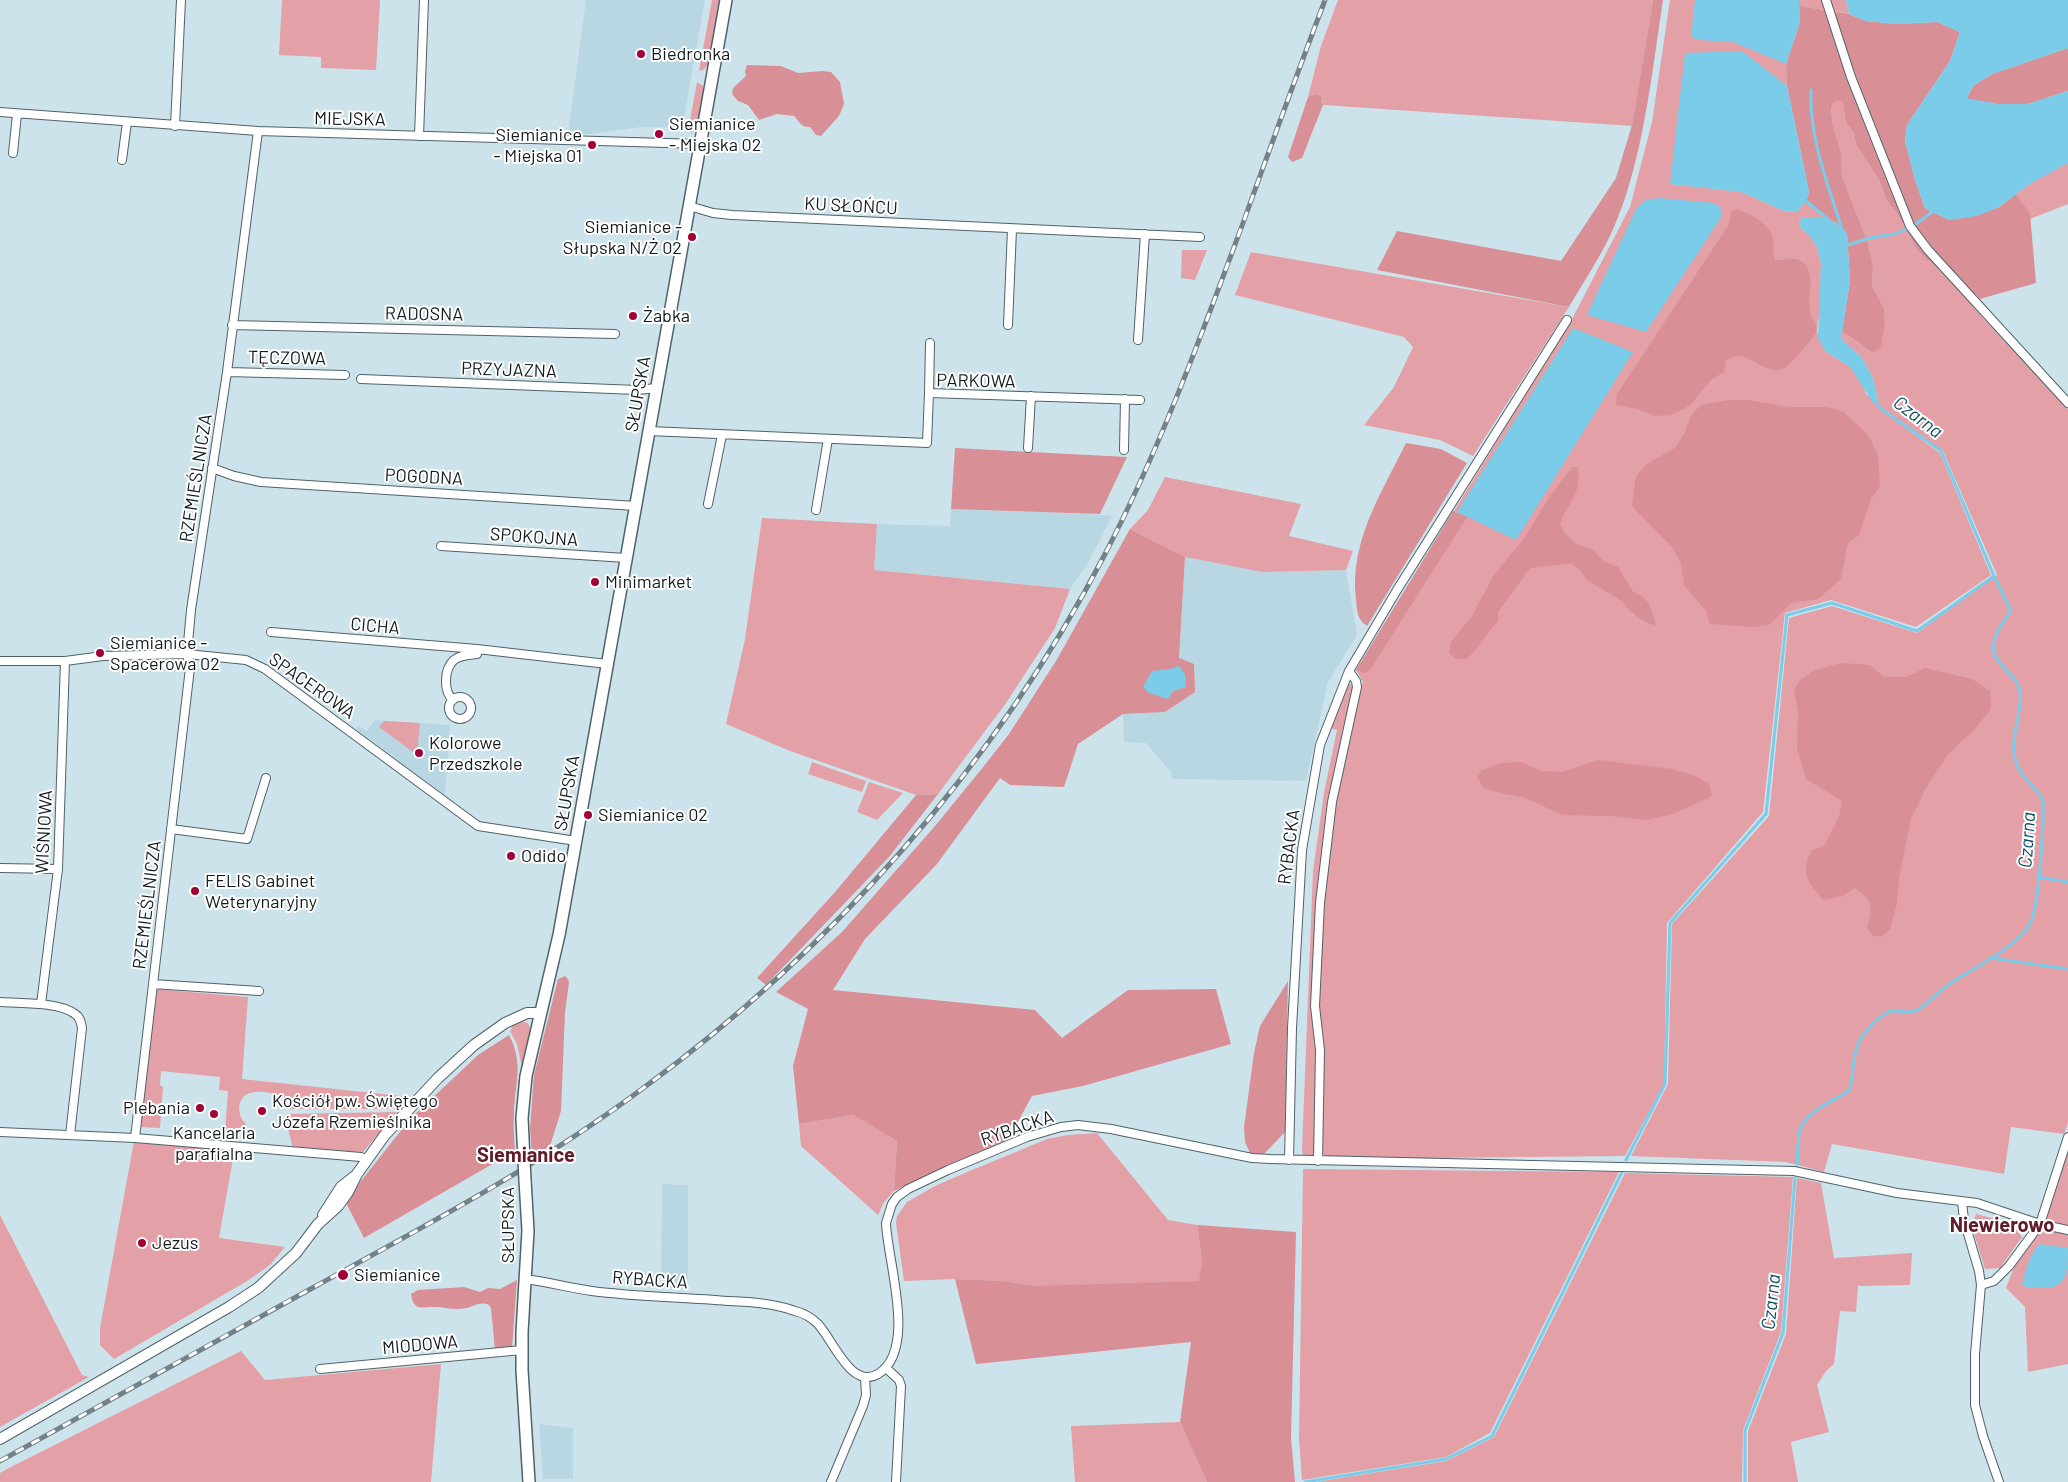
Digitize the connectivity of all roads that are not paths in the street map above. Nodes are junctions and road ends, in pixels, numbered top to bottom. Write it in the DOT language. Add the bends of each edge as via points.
graph roads {
  1 [pos="182,0"];
  2 [pos="424,0"];
  3 [pos="726,0"];
  4 [pos="1826,0"];
  5 [pos="0,112"];
  6 [pos="17,114"];
  7 [pos="126,122"];
  8 [pos="175,126"];
  9 [pos="258,131"];
  10 [pos="420,136"];
  11 [pos="700,144"];
  12 [pos="13,153"];
  13 [pos="122,160"];
  14 [pos="689,206"];
  15 [pos="1012,230"];
  16 [pos="1144,234"];
  17 [pos="1200,237"];
  18 [pos="1567,320"];
  19 [pos="232,324"];
  20 [pos="1008,325"];
  21 [pos="615,334"];
  22 [pos="1138,340"];
  23 [pos="930,343"];
  24 [pos="227,372"];
  25 [pos="346,375"];
  26 [pos="361,379"];
  27 [pos="657,388"];
  28 [pos="929,393"];
  29 [pos="1031,396"];
  30 [pos="1125,399"];
  31 [pos="1140,400"];
  32 [pos="2068,403"];
  33 [pos="649,432"];
  34 [pos="722,435"];
  35 [pos="828,439"];
  36 [pos="1028,448"];
  37 [pos="1124,450"];
  38 [pos="212,468"];
  39 [pos="708,504"];
  40 [pos="636,506"];
  41 [pos="816,510"];
  42 [pos="440,546"];
  43 [pos="626,558"];
  44 [pos="270,632"];
  45 [pos="478,649"];
  46 [pos="187,654"];
  47 [pos="0,661"];
  48 [pos="65,661"];
  49 [pos="608,664"];
  50 [pos="1349,671"];
  51 [pos="453,700"];
  52 [pos="266,778"];
  53 [pos="171,829"];
  54 [pos="576,841"];
  55 [pos="0,868"];
  56 [pos="58,869"];
  57 [pos="153,984"];
  58 [pos="260,991"];
  59 [pos="0,1002"];
  60 [pos="41,1004"];
  61 [pos="541,1013"];
  62 [pos="0,1132"];
  63 [pos="70,1135"];
  64 [pos="2068,1136"];
  65 [pos="135,1138"];
  66 [pos="368,1160"];
  67 [pos="1289,1160"];
  68 [pos="1318,1161"];
  69 [pos="1962,1201"];
  70 [pos="2040,1224"];
  71 [pos="2068,1230"];
  72 [pos="525,1279"];
  73 [pos="1981,1285"];
  74 [pos="522,1350"];
  75 [pos="886,1368"];
  76 [pos="320,1370"];
  77 [pos="865,1378"];
  78 [pos="0,1439"];
  79 [pos="529,1482"];
  80 [pos="832,1482"];
  81 [pos="896,1482"];
  82 [pos="1999,1482"];
  1 -- 8 [label="street"];
  2 -- 10 [label="street"];
  3 -- 11 [label="main road, SŁUPSKA"];
  4 -- 32 [label="street" via="1851,77 1910,226 1928,250"];
  5 -- 6 [label="street, MIEJSKA"];
  6 -- 7 [label="street, MIEJSKA"];
  6 -- 12 [label="street"];
  7 -- 8 [label="street, MIEJSKA"];
  7 -- 13 [label="street"];
  8 -- 9 [label="street, MIEJSKA"];
  9 -- 10 [label="street, MIEJSKA"];
  9 -- 19 [label="street, RZEMIEŚLNICZA"];
  10 -- 11 [label="street, MIEJSKA"];
  11 -- 14 [label="main road, SŁUPSKA"];
  14 -- 15 [label="street, KU SŁOŃCU" via="732,215"];
  14 -- 27 [label="main road, SŁUPSKA"];
  15 -- 16 [label="street, KU SŁOŃCU"];
  15 -- 20 [label="street"];
  16 -- 17 [label="street, KU SŁOŃCU"];
  16 -- 22 [label="street"];
  18 -- 50 [label="street, RYBACKA"];
  19 -- 21 [label="street, RADOSNA"];
  19 -- 24 [label="street, RZEMIEŚLNICZA"];
  23 -- 28 [label="street"];
  24 -- 25 [label="street, TĘCZOWA"];
  24 -- 38 [label="street, RZEMIEŚLNICZA"];
  26 -- 27 [label="street, PRZYJAZNA" via="637,390"];
  27 -- 33 [label="main road, SŁUPSKA"];
  28 -- 29 [label="street, PARKOWA"];
  28 -- 35 [label="street, PARKOWA" via="927,443"];
  29 -- 30 [label="street, PARKOWA"];
  29 -- 36 [label="street"];
  30 -- 31 [label="street, PARKOWA"];
  30 -- 37 [label="street"];
  33 -- 34 [label="street, PARKOWA"];
  33 -- 40 [label="main road, SŁUPSKA"];
  34 -- 35 [label="street, PARKOWA"];
  34 -- 39 [label="street"];
  35 -- 41 [label="street"];
  38 -- 40 [label="street, POGODNA" via="261,482"];
  38 -- 46 [label="street, RZEMIEŚLNICZA"];
  40 -- 43 [label="main road, SŁUPSKA"];
  42 -- 43 [label="street, SPOKOJNA"];
  43 -- 49 [label="main road, SŁUPSKA"];
  44 -- 45 [label="street, CICHA"];
  45 -- 49 [label="street, CICHA"];
  45 -- 51 [label="street" via="477,654 457,658 450,666 446,688"];
  46 -- 48 [label="street, SPACEROWA" via="103,656"];
  46 -- 53 [label="street, RZEMIEŚLNICZA" via="190,668"];
  46 -- 54 [label="street, SPACEROWA" via="246,660 265,669 478,826"];
  47 -- 48 [label="street, SPACEROWA"];
  48 -- 56 [label="street, WIŚNIOWA"];
  49 -- 54 [label="main road, SŁUPSKA"];
  50 -- 67 [label="street, RYBACKA" via="1320,745 1302,850 1292,1028"];
  50 -- 68 [label="street" via="1357,687 1332,802 1320,903 1314,1006 1320,1050"];
  52 -- 53 [label="street, RZEMIEŚLNICZA" via="247,839"];
  53 -- 57 [label="street, RZEMIEŚLNICZA"];
  54 -- 61 [label="main road, SŁUPSKA" via="558,943"];
  55 -- 56 [label="street"];
  56 -- 60 [label="street, WIŚNIOWA"];
  57 -- 58 [label="street, RZEMIEŚLNICZA"];
  57 -- 65 [label="street, RZEMIEŚLNICZA"];
  59 -- 60 [label="street"];
  60 -- 63 [label="street" via="75,1014 82,1028"];
  61 -- 66 [label="street" via="520,1015 474,1045 416,1100"];
  61 -- 72 [label="main road, SŁUPSKA, bridge" via="524,1087 522,1118 528,1232"];
  62 -- 63 [label="street"];
  63 -- 65 [label="street"];
  64 -- 70 [label="street"];
  65 -- 66 [label="street" via="361,1156"];
  66 -- 78 [label="street" via="338,1206 318,1224 296,1253 258,1288"];
  67 -- 68 [label="street"];
  67 -- 75 [label="street, RYBACKA" via="1252,1158 1078,1125 1027,1136 922,1182 898,1197 887,1216 886,1234 898,1323 895,1350"];
  68 -- 69 [label="street" via="1794,1172 1897,1193"];
  69 -- 70 [label="street" via="1992,1207"];
  69 -- 73 [label="street"];
  70 -- 71 [label="street"];
  70 -- 73 [label="street" via="2009,1266 1994,1281"];
  72 -- 74 [label="main road, SŁUPSKA"];
  72 -- 77 [label="street, RYBACKA" via="592,1291 756,1303 795,1310 817,1323 852,1372"];
  73 -- 82 [label="street" via="1975,1354 1975,1405"];
  74 -- 76 [label="street, MIODOWA"];
  74 -- 79 [label="main road, SŁUPSKA"];
  75 -- 77 [label="street"];
  75 -- 81 [label="street" via="901,1386"];
  77 -- 80 [label="street" via="863,1406"];
}
